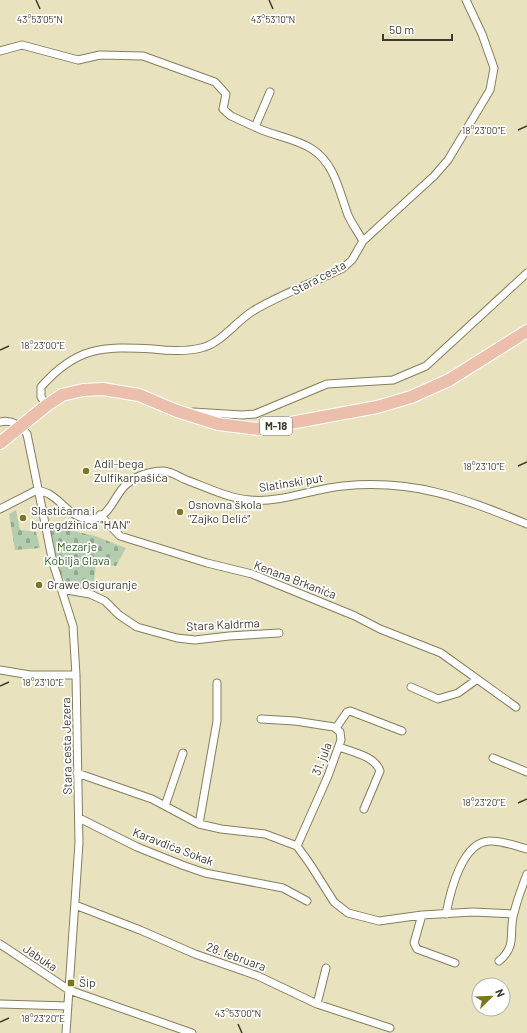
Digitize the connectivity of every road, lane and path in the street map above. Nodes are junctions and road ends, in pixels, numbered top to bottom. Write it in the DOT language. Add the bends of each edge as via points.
graph roads {
  1 [pos="466,0"];
  2 [pos="0,50"];
  3 [pos="270,92"];
  4 [pos="255,127"];
  5 [pos="363,241"];
  6 [pos="527,272"];
  7 [pos="527,331"];
  8 [pos="47,405"];
  9 [pos="178,411"];
  10 [pos="0,422"];
  11 [pos="20,426"];
  12 [pos="0,443"];
  13 [pos="37,490"];
  14 [pos="0,510"];
  15 [pos="100,515"];
  16 [pos="527,524"];
  17 [pos="61,589"];
  18 [pos="278,633"];
  19 [pos="0,670"];
  20 [pos="76,675"];
  21 [pos="476,680"];
  22 [pos="217,683"];
  23 [pos="411,687"];
  24 [pos="516,706"];
  25 [pos="261,719"];
  26 [pos="336,728"];
  27 [pos="402,731"];
  28 [pos="339,747"];
  29 [pos="183,753"];
  30 [pos="493,758"];
  31 [pos="527,772"];
  32 [pos="78,773"];
  33 [pos="165,806"];
  34 [pos="364,809"];
  35 [pos="79,818"];
  36 [pos="199,824"];
  37 [pos="296,846"];
  38 [pos="527,849"];
  39 [pos="527,874"];
  40 [pos="307,902"];
  41 [pos="75,905"];
  42 [pos="446,914"];
  43 [pos="513,914"];
  44 [pos="422,916"];
  45 [pos="0,944"];
  46 [pos="499,961"];
  47 [pos="455,963"];
  48 [pos="326,968"];
  49 [pos="69,990"];
  50 [pos="0,1004"];
  51 [pos="317,1004"];
  52 [pos="68,1006"];
  53 [pos="390,1028"];
  54 [pos="66,1033"];
  55 [pos="192,1033"];
  1 -- 5 [label="street, Stara cesta" via="494,68 490,90 448,160"];
  2 -- 4 [label="street" via="22,46 78,60 100,55 143,56 215,82 226,94 223,109 231,116"];
  3 -- 4 [label="street"];
  4 -- 5 [label="street" via="305,145 324,160 333,173 353,226"];
  5 -- 8 [label="street, Stara cesta" via="352,260 343,268 253,311 216,342 201,348 178,351 106,348 82,354 56,369 41,387 41,397"];
  6 -- 9 [label="street" via="426,366 410,374 393,380 327,384 255,414"];
  7 -- 9 [label="main road, M-18" via="449,380 410,397 376,407 258,429 218,424"];
  8 -- 9 [label="main road, M-18" via="62,395 103,389 139,395"];
  8 -- 11 [label="main road, M-18"];
  10 -- 11 [label="street" via="7,420"];
  11 -- 12 [label="main road, M-18"];
  11 -- 13 [label="street, Stara cesta Jezera" via="27,434"];
  13 -- 14 [label="street"];
  13 -- 15 [label="street" via="49,494 74,514 90,519"];
  13 -- 17 [label="street, Stara cesta Jezera"];
  15 -- 16 [label="street, Slatinski put" via="110,508 128,482 151,472 164,470 232,498 252,501 271,500 341,486 387,484 421,488 465,500"];
  15 -- 21 [label="street, Kenana Brkanića" via="120,536 252,574 291,589 441,654 462,667"];
  17 -- 18 [label="street, Stara Kaldrma" via="90,594 105,601 119,615 137,627 177,638 195,640"];
  17 -- 20 [label="street, Stara cesta Jezera" via="73,626"];
  19 -- 20 [label="street" via="30,675"];
  20 -- 32 [label="street, Stara cesta Jezera"];
  21 -- 23 [label="street" via="458,693 438,699"];
  21 -- 24 [label="street, Kenana Brkanića"];
  22 -- 36 [label="street" via="217,721"];
  25 -- 26 [label="street, 31. jula" via="295,721"];
  26 -- 27 [label="street" via="350,711"];
  26 -- 28 [label="street, 31. jula" via="340,732"];
  28 -- 34 [label="street" via="374,761 378,766 380,771"];
  28 -- 37 [label="street, 31. jula"];
  29 -- 33 [label="street"];
  30 -- 31 [label="street"];
  32 -- 33 [label="street"];
  32 -- 35 [label="street, Stara cesta Jezera"];
  33 -- 36 [label="street"];
  35 -- 40 [label="street, Karavdića Sokak" via="137,847 182,865 205,873 283,888"];
  35 -- 41 [label="street, Stara cesta Jezera" via="80,843"];
  36 -- 37 [label="street" via="265,834"];
  37 -- 44 [label="street" via="334,902 348,913 379,921"];
  38 -- 42 [label="street" via="491,841 475,846 460,868 451,890"];
  39 -- 43 [label="street"];
  41 -- 49 [label="street, Stara cesta Jezera"];
  41 -- 51 [label="street, 28. februara" via="195,954 258,976"];
  42 -- 43 [label="street"];
  42 -- 44 [label="street"];
  43 -- 46 [label="street" via="511,944 508,954"];
  44 -- 47 [label="street" via="414,943 417,949"];
  45 -- 49 [label="street, Jabuka"];
  48 -- 51 [label="street"];
  49 -- 52 [label="street, Stara cesta Jezera"];
  49 -- 55 [label="street, Jabuka"];
  50 -- 52 [label="street"];
  51 -- 53 [label="street, 28. februara"];
  52 -- 54 [label="street, Stara cesta Jezera"];
}
